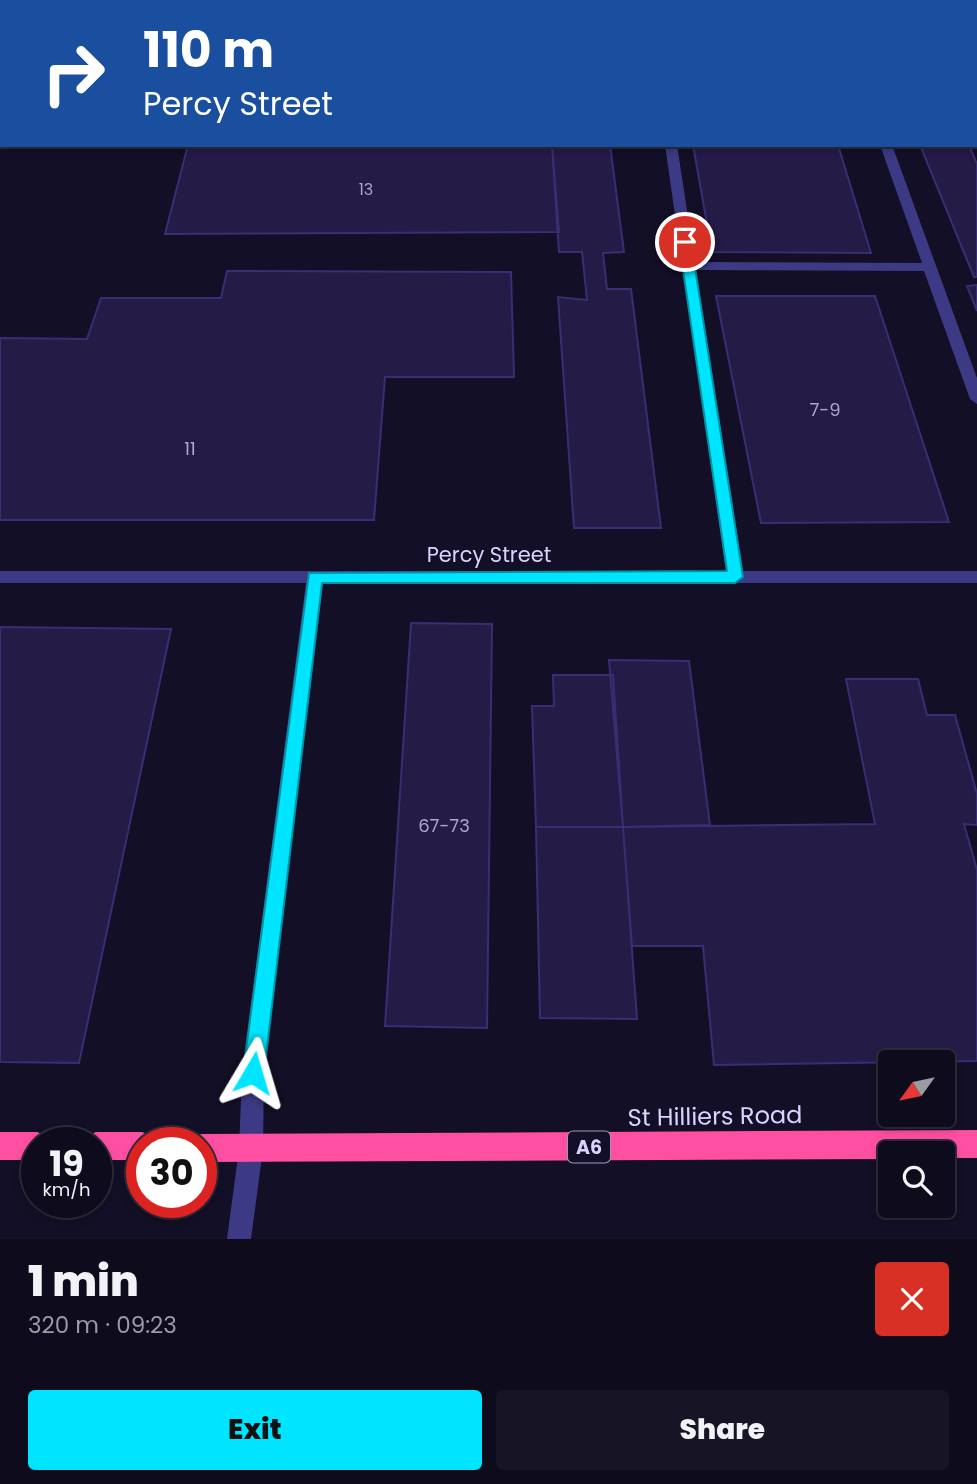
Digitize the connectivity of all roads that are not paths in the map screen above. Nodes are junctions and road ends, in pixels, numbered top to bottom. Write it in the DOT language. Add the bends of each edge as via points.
graph roads {
  1 [pos="671,147"];
  2 [pos="887,147"];
  3 [pos="689,266"];
  4 [pos="930,267"];
  5 [pos="977,398"];
  6 [pos="0,577"];
  7 [pos="315,577"];
  8 [pos="735,577"];
  9 [pos="977,577"];
  10 [pos="977,1144"];
  11 [pos="0,1146"];
  12 [pos="21,1146"];
  13 [pos="217,1148"];
  14 [pos="251,1149"];
  15 [pos="239,1239"];
  1 -- 3 [label="street"];
  2 -- 4 [label="street"];
  3 -- 4 [label="street"];
  3 -- 8 [label="street"];
  4 -- 5 [label="street"];
  6 -- 7 [label="street, Percy Street"];
  7 -- 8 [label="street, Percy Street"];
  7 -- 14 [label="street" via="253,1073"];
  8 -- 9 [label="street, Percy Street"];
  10 -- 14 [label="highway, St Hilliers Road / A6"];
  11 -- 12 [label="highway"];
  13 -- 14 [label="highway, St Hilliers Road / A6"];
  14 -- 15 [label="street"];
}
